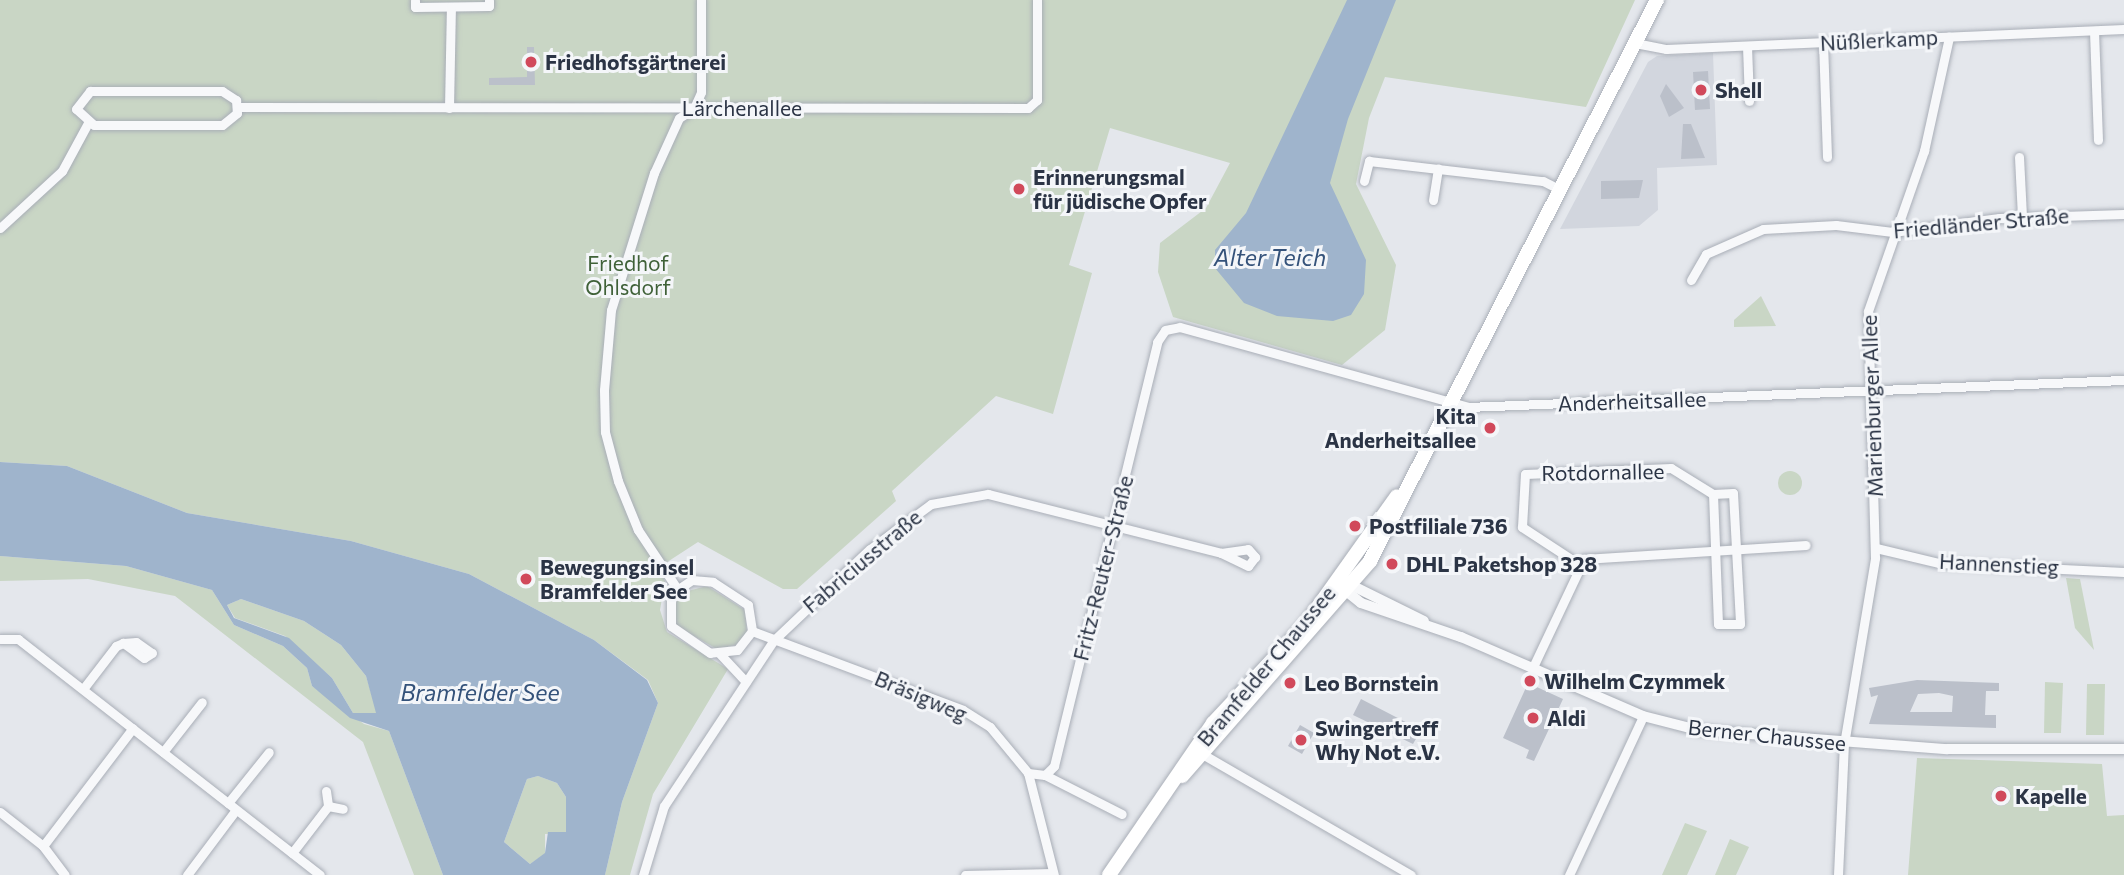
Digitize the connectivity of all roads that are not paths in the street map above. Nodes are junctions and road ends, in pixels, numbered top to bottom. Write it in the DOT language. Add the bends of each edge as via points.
graph roads {
  1 [pos="415,0"];
  2 [pos="489,0"];
  3 [pos="701,0"];
  4 [pos="1037,0"];
  5 [pos="1657,0"];
  6 [pos="451,7"];
  7 [pos="2124,29"];
  8 [pos="2094,31"];
  9 [pos="1949,37"];
  10 [pos="1635,43"];
  11 [pos="1823,43"];
  12 [pos="1747,46"];
  13 [pos="1749,101"];
  14 [pos="237,107"];
  15 [pos="449,108"];
  16 [pos="694,108"];
  17 [pos="88,123"];
  18 [pos="2098,140"];
  19 [pos="1827,157"];
  20 [pos="2019,157"];
  21 [pos="1438,169"];
  22 [pos="1364,181"];
  23 [pos="1561,190"];
  24 [pos="1433,200"];
  25 [pos="2124,214"];
  26 [pos="2022,217"];
  27 [pos="0,228"];
  28 [pos="1893,232"];
  29 [pos="1691,280"];
  30 [pos="1157,342"];
  31 [pos="2124,380"];
  32 [pos="1869,391"];
  33 [pos="1450,405"];
  34 [pos="1402,489"];
  35 [pos="1713,494"];
  36 [pos="1115,526"];
  37 [pos="1806,545"];
  38 [pos="1876,548"];
  39 [pos="1736,550"];
  40 [pos="1715,551"];
  41 [pos="1221,553"];
  42 [pos="1577,563"];
  43 [pos="2124,572"];
  44 [pos="1337,580"];
  45 [pos="676,587"];
  46 [pos="1349,590"];
  47 [pos="752,631"];
  48 [pos="0,639"];
  49 [pos="775,640"];
  50 [pos="123,643"];
  51 [pos="720,654"];
  52 [pos="1532,668"];
  53 [pos="746,682"];
  54 [pos="83,689"];
  55 [pos="202,702"];
  56 [pos="1643,716"];
  57 [pos="133,728"];
  58 [pos="1844,744"];
  59 [pos="2124,749"];
  60 [pos="163,752"];
  61 [pos="269,752"];
  62 [pos="1204,755"];
  63 [pos="1028,774"];
  64 [pos="1045,775"];
  65 [pos="1182,776"];
  66 [pos="326,791"];
  67 [pos="228,803"];
  68 [pos="328,806"];
  69 [pos="343,809"];
  70 [pos="235,811"];
  71 [pos="0,812"];
  72 [pos="1122,814"];
  73 [pos="43,846"];
  74 [pos="292,853"];
  75 [pos="1053,874"];
  76 [pos="65,875"];
  77 [pos="187,875"];
  78 [pos="320,875"];
  79 [pos="643,875"];
  80 [pos="965,875"];
  81 [pos="1109,875"];
  82 [pos="1411,875"];
  83 [pos="1569,875"];
  84 [pos="1838,875"];
  1 -- 6 [label="street" via="415,7"];
  2 -- 6 [label="street" via="489,6"];
  3 -- 16 [label="street" via="701,92"];
  4 -- 16 [label="street, Lärchenallee" via="1035,105"];
  5 -- 10 [label="main road, Bramfelder Chaussee"];
  6 -- 15 [label="street"];
  7 -- 8 [label="street, Nüßlerkamp"];
  8 -- 9 [label="street, Nüßlerkamp"];
  8 -- 18 [label="street"];
  9 -- 11 [label="street, Nüßlerkamp"];
  9 -- 28 [label="street, Marienburger Allee" via="1924,151"];
  10 -- 12 [label="street, Nüßlerkamp" via="1666,49"];
  10 -- 23 [label="main road, Bramfelder Chaussee"];
  11 -- 12 [label="street, Nüßlerkamp"];
  11 -- 19 [label="street"];
  12 -- 13 [label="street"];
  14 -- 15 [label="street, Lärchenallee"];
  14 -- 17 [label="street" via="222,125"];
  14 -- 17 [label="street, Lärchenallee" via="222,91 90,91 77,104"];
  15 -- 16 [label="street, Lärchenallee"];
  16 -- 45 [label="street" via="678,118 651,183 611,310 604,390 605,432 618,481 638,530"];
  17 -- 27 [label="street" via="62,171"];
  20 -- 26 [label="street"];
  21 -- 22 [label="street" via="1369,161"];
  21 -- 23 [label="street" via="1543,181"];
  21 -- 24 [label="street"];
  23 -- 33 [label="main road, Bramfelder Chaussee"];
  25 -- 26 [label="street, Friedländer Straße"];
  26 -- 28 [label="street, Friedländer Straße"];
  28 -- 29 [label="street, Friedländer Straße" via="1836,225 1755,230 1706,254"];
  28 -- 32 [label="street, Marienburger Allee" via="1870,298"];
  30 -- 33 [label="street, Anderheitsallee" via="1165,330 1180,327"];
  30 -- 36 [label="street, Fritz-Reuter-Straße"];
  31 -- 32 [label="street, Anderheitsallee"];
  32 -- 33 [label="street, Anderheitsallee"];
  32 -- 38 [label="street, Marienburger Allee"];
  33 -- 34 [label="main road, Bramfelder Chaussee"];
  34 -- 44 [label="main road, Bramfelder Chaussee"];
  34 -- 46 [label="main road, Bramfelder Chaussee"];
  35 -- 39 [label="street, Rotdornallee" via="1733,493"];
  35 -- 40 [label="street, Rotdornallee"];
  35 -- 42 [label="street, Rotdornallee" via="1671,468 1525,474 1522,527"];
  36 -- 41 [label="street, Fabriciusstraße"];
  36 -- 49 [label="street, Fabriciusstraße" via="988,494 931,504 879,541"];
  36 -- 64 [label="street, Fritz-Reuter-Straße" via="1054,766"];
  37 -- 39 [label="street"];
  38 -- 43 [label="street, Hannenstieg" via="1939,563"];
  38 -- 58 [label="street, Marienburger Allee"];
  39 -- 40 [label="street"];
  39 -- 40 [label="street, Rotdornallee" via="1740,624 1718,624"];
  40 -- 42 [label="street"];
  42 -- 52 [label="street"];
  44 -- 46 [label="street"];
  44 -- 65 [label="main road, Bramfelder Chaussee" via="1213,723"];
  45 -- 47 [label="street" via="704,580 737,594 751,611"];
  45 -- 51 [label="street" via="666,609 673,628"];
  46 -- 52 [label="street, Berner Chaussee"];
  46 -- 62 [label="main road, Bramfelder Chaussee"];
  47 -- 49 [label="street, Bräsigweg"];
  47 -- 51 [label="street" via="740,648"];
  48 -- 54 [label="street" via="18,639"];
  49 -- 53 [label="street, Fabriciusstraße"];
  49 -- 63 [label="street, Bräsigweg" via="963,710 990,727"];
  50 -- 54 [label="street"];
  51 -- 53 [label="street"];
  52 -- 56 [label="street, Berner Chaussee"];
  53 -- 79 [label="street, Fabriciusstraße" via="656,821"];
  54 -- 57 [label="street"];
  55 -- 60 [label="street"];
  56 -- 58 [label="street, Berner Chaussee" via="1698,730"];
  56 -- 83 [label="street"];
  57 -- 60 [label="street"];
  57 -- 73 [label="street"];
  58 -- 59 [label="street, Berner Chaussee"];
  58 -- 84 [label="street, Marienburger Allee"];
  60 -- 67 [label="street"];
  61 -- 67 [label="street"];
  62 -- 65 [label="main road, Bramfelder Chaussee"];
  62 -- 82 [label="street"];
  63 -- 64 [label="street"];
  63 -- 75 [label="street, Bräsigweg"];
  64 -- 72 [label="street"];
  65 -- 81 [label="main road, Bramfelder Chaussee"];
  66 -- 68 [label="street"];
  67 -- 70 [label="street"];
  68 -- 69 [label="street"];
  68 -- 74 [label="street"];
  70 -- 74 [label="street"];
  70 -- 77 [label="street"];
  71 -- 73 [label="street"];
  73 -- 76 [label="street"];
  74 -- 78 [label="street"];
  75 -- 80 [label="street"];
}
